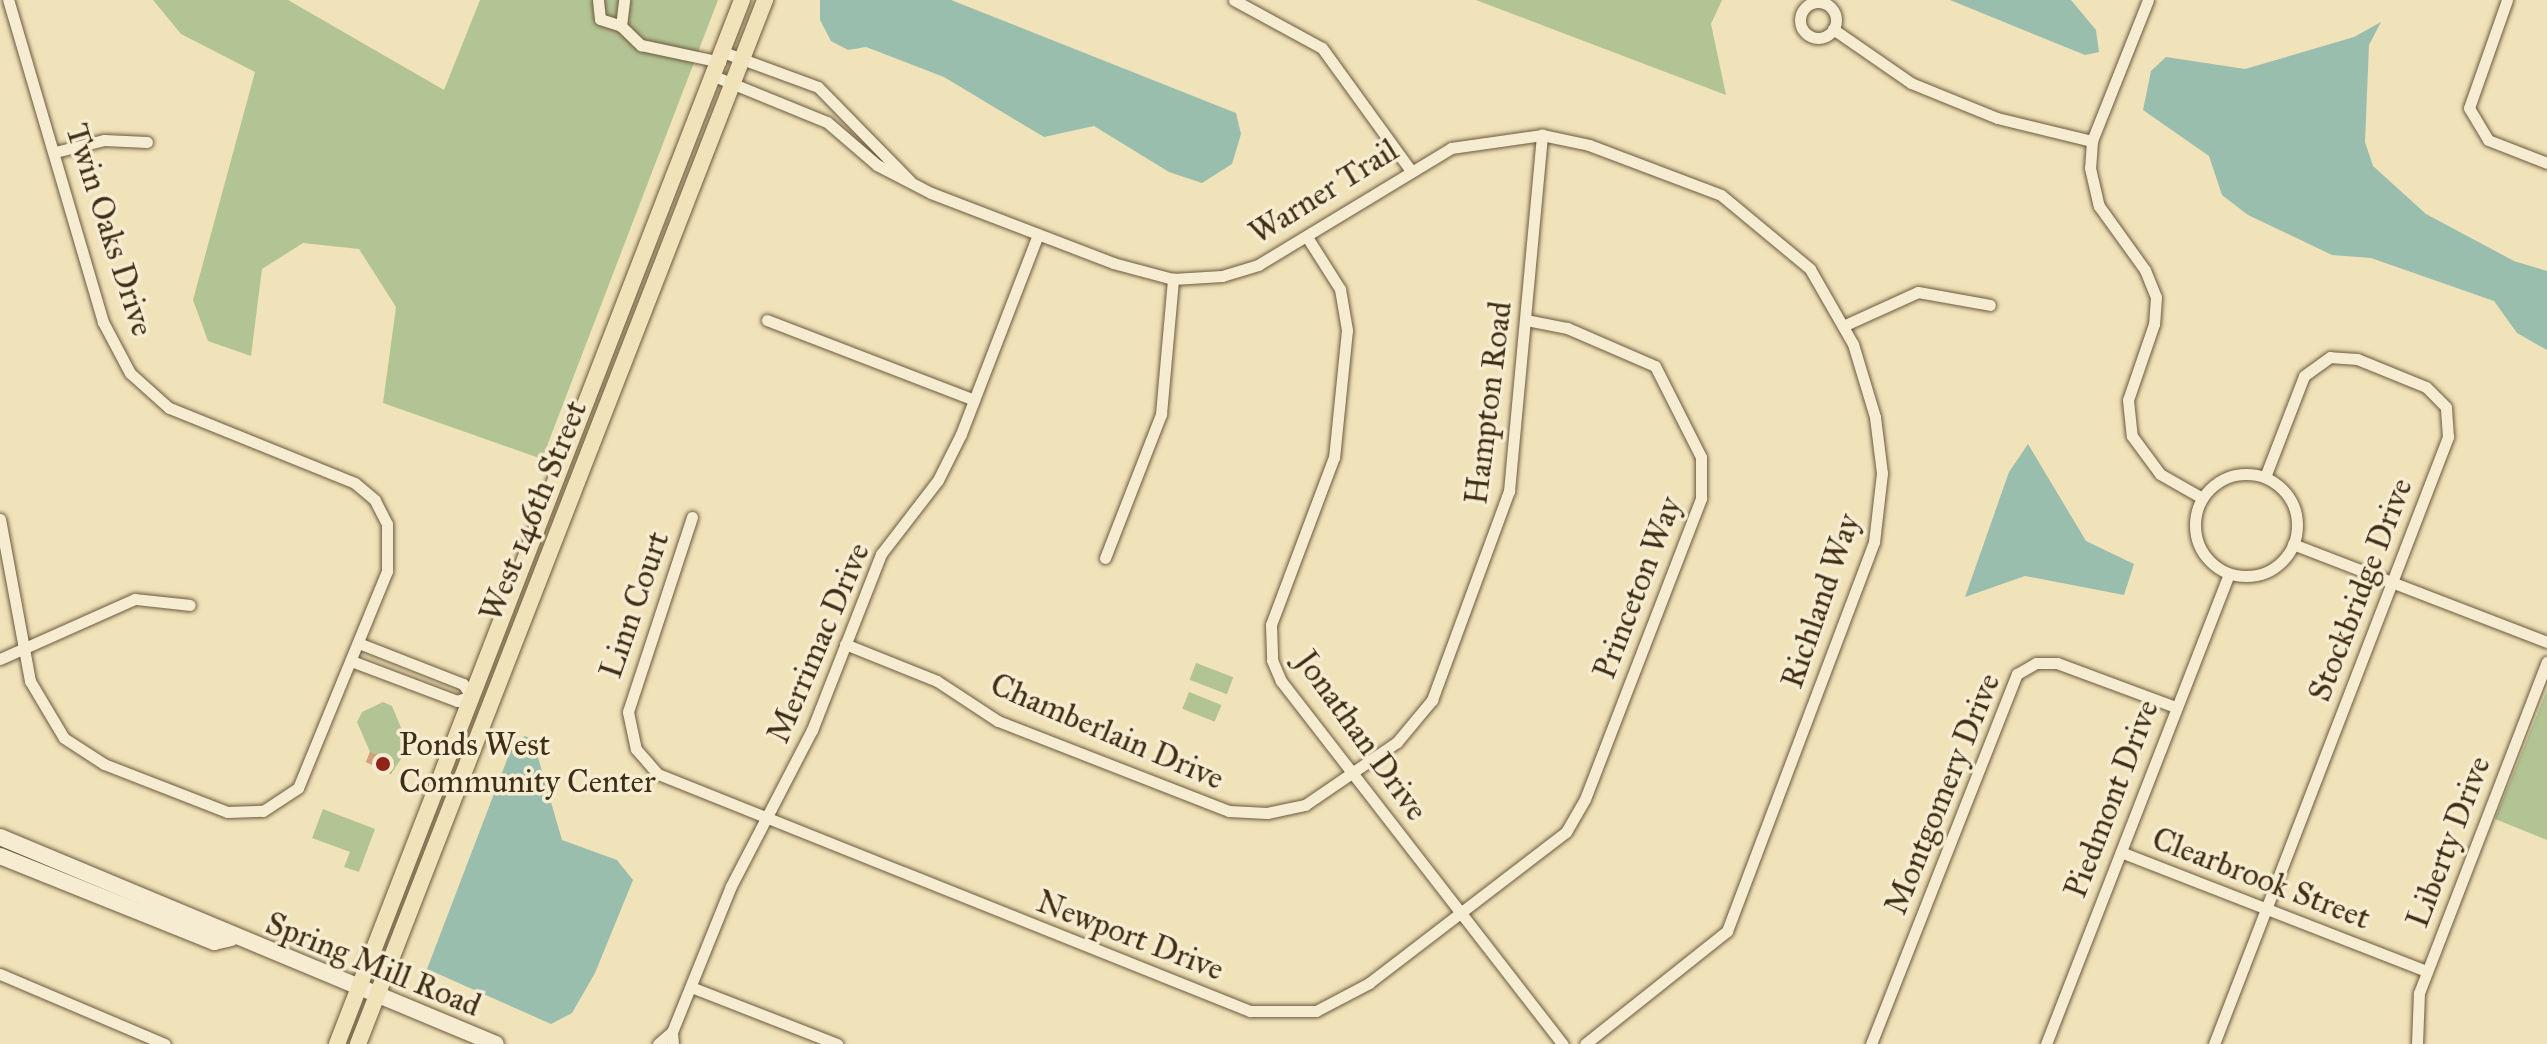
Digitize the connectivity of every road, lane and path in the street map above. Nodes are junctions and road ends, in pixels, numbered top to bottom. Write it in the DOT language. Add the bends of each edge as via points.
graph roads {
  1 [pos="8,0"];
  2 [pos="598,0"];
  3 [pos="624,0"];
  4 [pos="742,0"];
  5 [pos="765,0"];
  6 [pos="1234,0"];
  7 [pos="2148,0"];
  8 [pos="2507,0"];
  9 [pos="621,26"];
  10 [pos="1833,29"];
  11 [pos="742,62"];
  12 [pos="719,63"];
  13 [pos="733,84"];
  14 [pos="850,118"];
  15 [pos="840,130"];
  16 [pos="1542,135"];
  17 [pos="2092,141"];
  18 [pos="147,142"];
  19 [pos="55,152"];
  20 [pos="1631,162"];
  21 [pos="2547,163"];
  22 [pos="1409,168"];
  23 [pos="910,181"];
  24 [pos="1038,234"];
  25 [pos="1307,237"];
  26 [pos="1173,279"];
  27 [pos="1990,305"];
  28 [pos="767,320"];
  29 [pos="1526,320"];
  30 [pos="1843,326"];
  31 [pos="974,400"];
  32 [pos="568,446"];
  33 [pos="587,453"];
  34 [pos="2265,477"];
  35 [pos="2202,498"];
  36 [pos="692,517"];
  37 [pos="0,519"];
  38 [pos="2293,544"];
  39 [pos="1105,558"];
  40 [pos="2229,574"];
  41 [pos="2393,582"];
  42 [pos="190,605"];
  43 [pos="2547,642"];
  44 [pos="845,644"];
  45 [pos="23,650"];
  46 [pos="357,653"];
  47 [pos="0,659"];
  48 [pos="2547,662"];
  49 [pos="471,696"];
  50 [pos="489,702"];
  51 [pos="2175,707"];
  52 [pos="1353,774"];
  53 [pos="766,821"];
  54 [pos="0,837"];
  55 [pos="2121,852"];
  56 [pos="0,856"];
  57 [pos="2266,909"];
  58 [pos="1462,914"];
  59 [pos="231,938"];
  60 [pos="2427,971"];
  61 [pos="0,974"];
  62 [pos="691,987"];
  63 [pos="357,990"];
  64 [pos="376,997"];
  65 [pos="672,1038"];
  66 [pos="165,1044"];
  67 [pos="337,1044"];
  68 [pos="358,1044"];
  69 [pos="496,1044"];
  70 [pos="658,1044"];
  71 [pos="837,1044"];
  72 [pos="1563,1044"];
  73 [pos="1585,1044"];
  74 [pos="1871,1044"];
  75 [pos="2046,1044"];
  76 [pos="2214,1044"];
  77 [pos="2417,1044"];
  1 -- 19 [label="street, Twin Oaks Drive"];
  2 -- 9 [label="street" via="600,19"];
  3 -- 9 [label="street"];
  4 -- 12 [label="main road, West 146th Street"];
  5 -- 11 [label="main road, West 146th Street"];
  6 -- 22 [label="street" via="1322,48"];
  7 -- 17 [label="street"];
  8 -- 21 [label="street" via="2471,91 2473,124 2488,140"];
  9 -- 12 [label="street" via="641,45"];
  10 -- 17 [label="street" via="1911,83 2007,121"];
  11 -- 12 [label="street, Warner Trail"];
  11 -- 13 [label="main road, West 146th Street"];
  11 -- 14 [label="street, Warner Trail" via="804,79"];
  12 -- 13 [label="street, Warner Trail"];
  12 -- 32 [label="main road, West 146th Street"];
  13 -- 15 [label="street, Warner Trail"];
  13 -- 33 [label="main road, West 146th Street"];
  14 -- 15 [label="street"];
  14 -- 23 [label="street, Warner Trail"];
  15 -- 23 [label="street, Warner Trail" via="877,165"];
  16 -- 20 [label="street, Warner Trail"];
  16 -- 22 [label="street, Warner Trail" via="1467,142"];
  16 -- 29 [label="street, Hampton Road"];
  17 -- 35 [label="street" via="2090,168 2099,206 2145,270 2156,297 2154,324 2128,400 2132,436 2160,474"];
  18 -- 19 [label="street" via="104,140"];
  19 -- 46 [label="street, Twin Oaks Drive" via="103,322 140,386 169,408 355,483 382,510 391,554"];
  20 -- 30 [label="street, Richland Way" via="1721,195 1781,240 1810,269"];
  22 -- 25 [label="street, Warner Trail"];
  23 -- 24 [label="street, Warner Trail"];
  24 -- 26 [label="street, Warner Trail"];
  24 -- 31 [label="street, Merrimac Drive"];
  25 -- 26 [label="street, Warner Trail" via="1238,273"];
  25 -- 52 [label="street, Jonathan Drive" via="1334,277 1347,314 1338,432 1331,468 1275,614 1270,649 1281,681"];
  26 -- 39 [label="street" via="1161,414"];
  27 -- 30 [label="street" via="1918,292"];
  28 -- 31 [label="street"];
  29 -- 52 [label="street, Hampton Road" via="1509,491 1449,658 1413,727"];
  29 -- 58 [label="street, Princeton Way" via="1567,328 1655,366 1695,442 1703,487 1576,818 1552,847"];
  30 -- 73 [label="street, Richland Way" via="1880,449 1881,498 1866,565 1727,931"];
  31 -- 44 [label="street, Merrimac Drive" via="938,480 881,554"];
  32 -- 33 [label="main road"];
  32 -- 49 [label="main road, West 146th Street"];
  33 -- 50 [label="main road, West 146th Street"];
  34 -- 35 [label="street" via="2229,476"];
  34 -- 38 [label="street" via="2291,500 2297,522"];
  34 -- 41 [label="street, Stockbridge Drive" via="2301,384 2321,361 2357,359 2434,391 2449,416 2448,437"];
  35 -- 40 [label="street" via="2197,541"];
  36 -- 53 [label="street, Linn Court" via="631,689 631,738 643,760 667,780"];
  37 -- 45 [label="street, Twin Oaks Drive"];
  38 -- 40 [label="street" via="2267,572"];
  38 -- 41 [label="street"];
  40 -- 51 [label="street, Piedmont Drive"];
  41 -- 43 [label="street"];
  41 -- 57 [label="street, Stockbridge Drive"];
  42 -- 45 [label="street" via="135,599"];
  44 -- 52 [label="street, Chamberlain Drive" via="937,681 998,721 1229,811 1294,809"];
  44 -- 53 [label="street, Merrimac Drive" via="812,730"];
  45 -- 46 [label="street, Twin Oaks Drive" via="41,708 75,747 238,814 275,806 298,788"];
  45 -- 47 [label="street"];
  46 -- 49 [label="street" via="463,684"];
  46 -- 49 [label="street" via="457,701"];
  48 -- 60 [label="street, Liberty Drive"];
  49 -- 50 [label="street"];
  49 -- 63 [label="main road, West 146th Street"];
  50 -- 64 [label="main road, West 146th Street"];
  51 -- 55 [label="street, Piedmont Drive"];
  51 -- 74 [label="street, Montgomery Drive" via="2057,663 2036,663 2017,674"];
  52 -- 58 [label="street, Jonathan Drive"];
  53 -- 58 [label="street, Newport Drive" via="1271,1014 1305,1013 1337,1002"];
  53 -- 62 [label="street, Merrimac Drive"];
  54 -- 59 [label="street, Spring Mill Road" via="222,926"];
  55 -- 57 [label="street, Clearbrook Street"];
  55 -- 75 [label="street, Piedmont Drive"];
  56 -- 59 [label="street, Spring Mill Road" via="214,942"];
  57 -- 60 [label="street, Clearbrook Street"];
  57 -- 76 [label="street, Stockbridge Drive"];
  58 -- 72 [label="street, Jonathan Drive"];
  59 -- 63 [label="street, Spring Mill Road"];
  60 -- 77 [label="street, Liberty Drive" via="2416,1007"];
  61 -- 66 [label="street"];
  62 -- 65 [label="street, Merrimac Drive"];
  62 -- 71 [label="street"];
  63 -- 64 [label="street, Spring Mill Road"];
  63 -- 67 [label="main road, West 146th Street"];
  64 -- 68 [label="main road, West 146th Street"];
  64 -- 69 [label="street, Spring Mill Road"];
  65 -- 70 [label="street, Merrimac Drive"];
}
